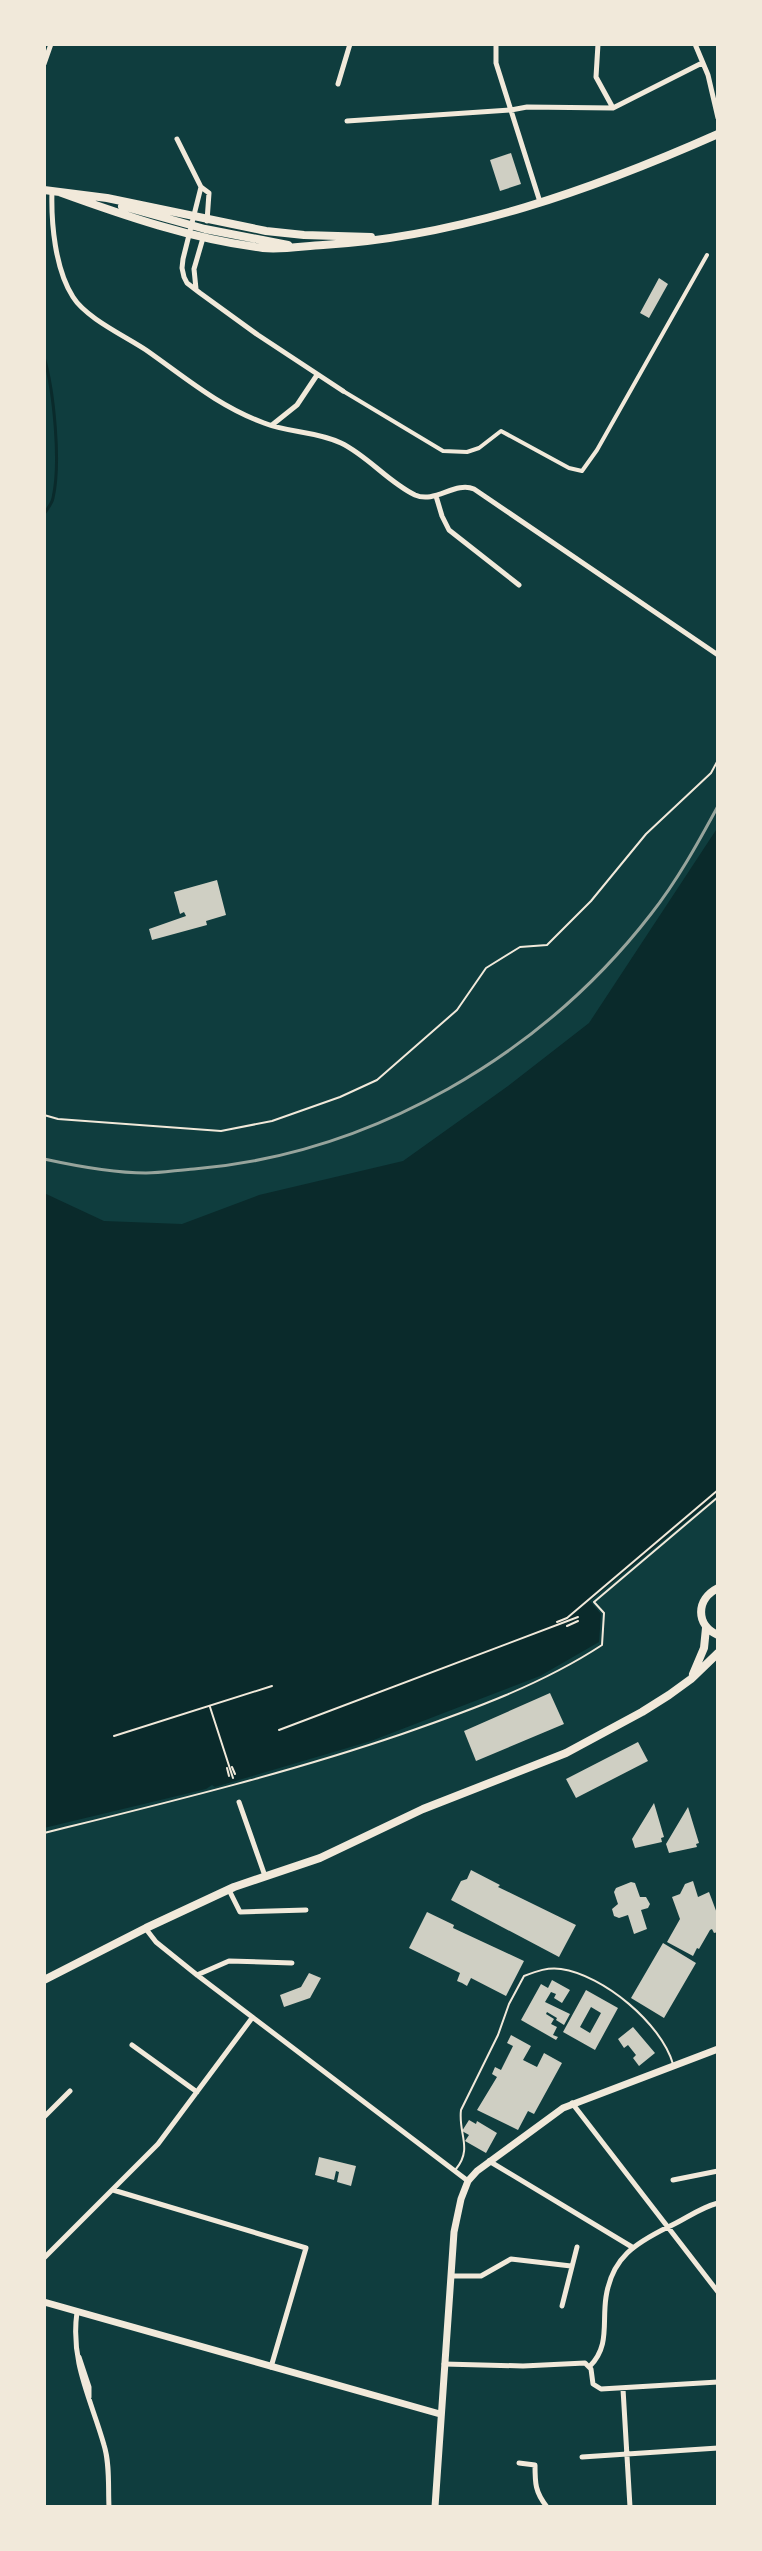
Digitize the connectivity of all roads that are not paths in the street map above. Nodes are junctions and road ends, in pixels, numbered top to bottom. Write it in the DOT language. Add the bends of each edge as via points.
graph roads {
  1 [pos="51,44"];
  2 [pos="350,44"];
  3 [pos="496,44"];
  4 [pos="598,44"];
  5 [pos="695,44"];
  6 [pos="702,63"];
  7 [pos="44,64"];
  8 [pos="338,84"];
  9 [pos="613,108"];
  10 [pos="511,110"];
  11 [pos="718,118"];
  12 [pos="347,121"];
  13 [pos="718,134"];
  14 [pos="177,139"];
  15 [pos="201,187"];
  16 [pos="52,191"];
  17 [pos="540,202"];
  18 [pos="190,225"];
  19 [pos="205,229"];
  20 [pos="396,237"];
  21 [pos="707,255"];
  22 [pos="196,289"];
  23 [pos="317,375"];
  24 [pos="343,391"];
  25 [pos="271,426"];
  26 [pos="436,496"];
  27 [pos="519,585"];
  28 [pos="718,655"];
  29 [pos="718,1579"];
  30 [pos="714,1590"];
  31 [pos="706,1628"];
  32 [pos="718,1635"];
  33 [pos="718,1653"];
  34 [pos="691,1679"];
  35 [pos="239,1802"];
  36 [pos="265,1876"];
  37 [pos="228,1889"];
  38 [pos="306,1910"];
  39 [pos="146,1928"];
  40 [pos="292,1963"];
  41 [pos="197,1975"];
  42 [pos="44,1980"];
  43 [pos="252,2018"];
  44 [pos="132,2045"];
  45 [pos="718,2049"];
  46 [pos="674,2066"];
  47 [pos="70,2091"];
  48 [pos="197,2092"];
  49 [pos="572,2103"];
  50 [pos="44,2117"];
  51 [pos="489,2161"];
  52 [pos="455,2170"];
  53 [pos="718,2171"];
  54 [pos="673,2180"];
  55 [pos="468,2181"];
  56 [pos="113,2190"];
  57 [pos="718,2203"];
  58 [pos="669,2226"];
  59 [pos="577,2247"];
  60 [pos="632,2247"];
  61 [pos="44,2258"];
  62 [pos="571,2266"];
  63 [pos="451,2276"];
  64 [pos="718,2292"];
  65 [pos="44,2302"];
  66 [pos="562,2306"];
  67 [pos="77,2312"];
  68 [pos="444,2364"];
  69 [pos="590,2366"];
  70 [pos="271,2367"];
  71 [pos="718,2382"];
  72 [pos="623,2389"];
  73 [pos="440,2414"];
  74 [pos="718,2448"];
  75 [pos="627,2453"];
  76 [pos="582,2457"];
  77 [pos="519,2463"];
  78 [pos="109,2507"];
  79 [pos="435,2507"];
  80 [pos="547,2507"];
  81 [pos="630,2507"];
  1 -- 7 [label="street"];
  2 -- 8 [label="street"];
  3 -- 10 [label="street" via="496,63"];
  4 -- 9 [label="street" via="596,77"];
  5 -- 6 [label="street"];
  6 -- 9 [label="street"];
  6 -- 11 [label="street"];
  9 -- 10 [label="street"];
  10 -- 12 [label="street"];
  10 -- 17 [label="street"];
  13 -- 17 [label="highway" via="652,164"];
  14 -- 15 [label="street"];
  15 -- 18 [label="street"];
  15 -- 19 [label="street" via="209,193"];
  16 -- 18 [label="highway"];
  16 -- 18 [label="highway" via="107,198"];
  16 -- 25 [label="street" via="55,244 73,298 197,389"];
  17 -- 20 [label="highway"];
  18 -- 19 [label="highway"];
  18 -- 19 [label="highway"];
  18 -- 22 [label="street" via="182,268 187,283"];
  19 -- 20 [label="highway"];
  19 -- 20 [label="highway" via="266,248"];
  19 -- 22 [label="street" via="194,269"];
  21 -- 24 [label="street" via="582,471 501,431 479,448 443,451"];
  22 -- 23 [label="street"];
  23 -- 24 [label="street"];
  23 -- 25 [label="street" via="297,405"];
  25 -- 26 [label="street" via="342,443 417,496"];
  26 -- 27 [label="street" via="449,530"];
  26 -- 28 [label="street" via="474,489"];
  29 -- 30 [label="highway"];
  30 -- 31 [label="highway" via="700,1607"];
  31 -- 32 [label="highway"];
  31 -- 34 [label="highway"];
  33 -- 34 [label="highway"];
  34 -- 36 [label="highway" via="566,1753 423,1809 320,1858"];
  35 -- 36 [label="street"];
  36 -- 37 [label="highway"];
  37 -- 38 [label="street" via="240,1912"];
  37 -- 39 [label="highway"];
  39 -- 41 [label="street"];
  39 -- 42 [label="highway"];
  40 -- 41 [label="street" via="229,1961"];
  41 -- 43 [label="street"];
  43 -- 48 [label="street"];
  43 -- 52 [label="street"];
  44 -- 48 [label="street"];
  45 -- 46 [label="main road"];
  46 -- 49 [label="main road"];
  46 -- 52 [label="lane" via="644,2018 604,1986 558,1969 524,1976 461,2110 466,2148"];
  47 -- 50 [label="street"];
  48 -- 56 [label="street" via="158,2144"];
  49 -- 51 [label="main road"];
  49 -- 58 [label="street"];
  51 -- 55 [label="main road"];
  51 -- 60 [label="street"];
  52 -- 55 [label="street"];
  53 -- 54 [label="street"];
  55 -- 63 [label="main road" via="454,2232"];
  56 -- 61 [label="street"];
  56 -- 70 [label="street" via="306,2248"];
  57 -- 58 [label="street"];
  58 -- 60 [label="street"];
  58 -- 64 [label="street"];
  59 -- 62 [label="street"];
  60 -- 69 [label="street" via="609,2284 603,2347"];
  62 -- 63 [label="street" via="511,2259 481,2276"];
  62 -- 66 [label="street"];
  63 -- 68 [label="main road"];
  65 -- 67 [label="main road"];
  67 -- 70 [label="main road"];
  67 -- 78 [label="street" via="79,2368 106,2455"];
  68 -- 69 [label="street"];
  68 -- 73 [label="main road"];
  69 -- 72 [label="street" via="593,2384"];
  70 -- 73 [label="main road"];
  71 -- 72 [label="street"];
  72 -- 75 [label="street"];
  73 -- 79 [label="main road"];
  74 -- 75 [label="street"];
  75 -- 76 [label="street"];
  75 -- 81 [label="street"];
  77 -- 80 [label="street" via="535,2465 534,2486"];
}
